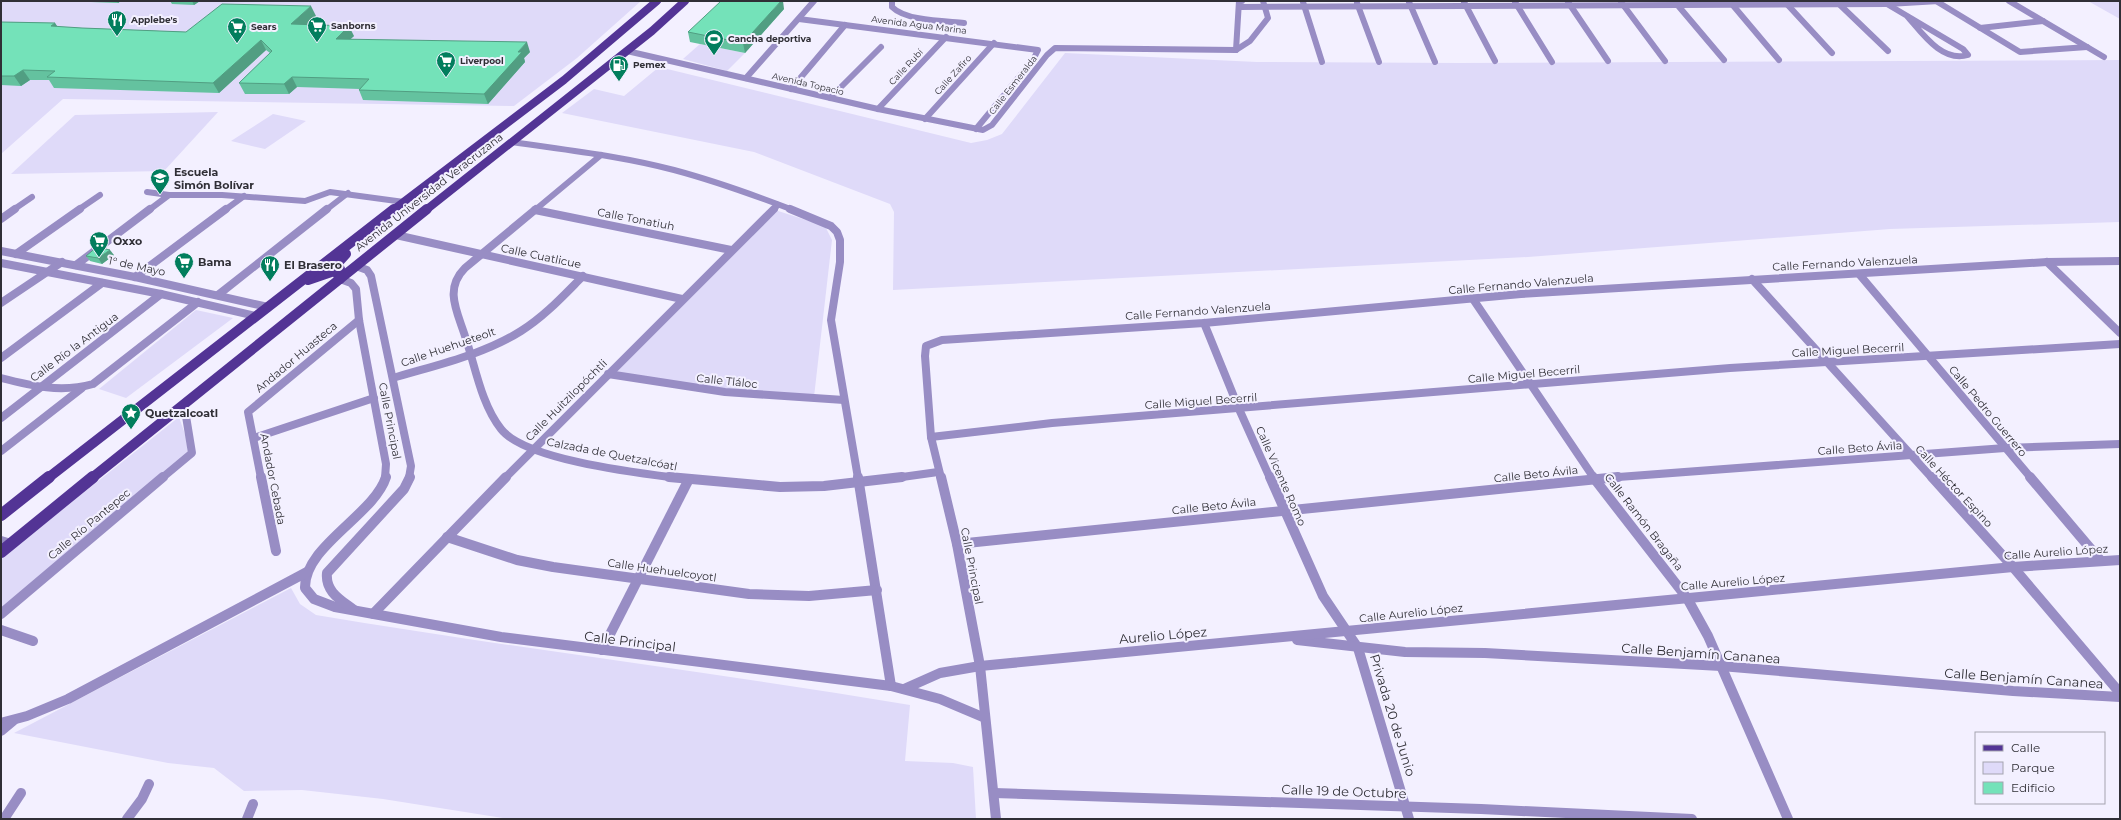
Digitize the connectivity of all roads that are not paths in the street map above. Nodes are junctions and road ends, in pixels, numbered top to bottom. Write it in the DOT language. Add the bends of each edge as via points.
graph roads {
  1 [pos="657,1"];
  2 [pos="685,1"];
  3 [pos="814,1"];
  4 [pos="892,1"];
  5 [pos="1263,1"];
  6 [pos="1937,1"];
  7 [pos="2009,1"];
  8 [pos="1785,2"];
  9 [pos="1838,2"];
  10 [pos="1886,2"];
  11 [pos="1240,3"];
  12 [pos="1464,3"];
  13 [pos="1516,3"];
  14 [pos="1569,3"];
  15 [pos="1622,3"];
  16 [pos="1676,3"];
  17 [pos="1731,3"];
  18 [pos="1303,4"];
  19 [pos="1357,4"];
  20 [pos="1409,4"];
  21 [pos="1266,7"];
  22 [pos="1906,16"];
  23 [pos="799,19"];
  24 [pos="2043,21"];
  25 [pos="964,23"];
  26 [pos="845,25"];
  27 [pos="1980,28"];
  28 [pos="946,37"];
  29 [pos="994,43"];
  30 [pos="880,47"];
  31 [pos="2087,47"];
  32 [pos="1236,50"];
  33 [pos="1888,51"];
  34 [pos="627,52"];
  35 [pos="1832,53"];
  36 [pos="2104,57"];
  37 [pos="1724,60"];
  38 [pos="1779,60"];
  39 [pos="1495,61"];
  40 [pos="1608,61"];
  41 [pos="1665,61"];
  42 [pos="1322,62"];
  43 [pos="1379,62"];
  44 [pos="1435,62"];
  45 [pos="1552,62"];
  46 [pos="746,78"];
  47 [pos="791,89"];
  48 [pos="830,98"];
  49 [pos="878,109"];
  50 [pos="925,119"];
  51 [pos="976,129"];
  52 [pos="986,129"];
  53 [pos="512,142"];
  54 [pos="601,155"];
  55 [pos="147,192"];
  56 [pos="348,193"];
  57 [pos="100,195"];
  58 [pos="168,195"];
  59 [pos="244,196"];
  60 [pos="32,197"];
  61 [pos="404,202"];
  62 [pos="778,205"];
  63 [pos="535,210"];
  64 [pos="1,219"];
  65 [pos="396,235"];
  66 [pos="731,250"];
  67 [pos="1,251"];
  68 [pos="16,254"];
  69 [pos="480,255"];
  70 [pos="2120,261"];
  71 [pos="62,262"];
  72 [pos="2047,262"];
  73 [pos="1,263"];
  74 [pos="76,265"];
  75 [pos="356,266"];
  76 [pos="48,272"];
  77 [pos="1859,274"];
  78 [pos="337,275"];
  79 [pos="584,276"];
  80 [pos="135,277"];
  81 [pos="1752,279"];
  82 [pos="303,281"];
  83 [pos="102,283"];
  84 [pos="161,294"];
  85 [pos="218,295"];
  86 [pos="316,297"];
  87 [pos="682,299"];
  88 [pos="1473,299"];
  89 [pos="198,302"];
  90 [pos="1,303"];
  91 [pos="268,307"];
  92 [pos="256,316"];
  93 [pos="359,320"];
  94 [pos="1204,323"];
  95 [pos="2120,333"];
  96 [pos="2120,344"];
  97 [pos="926,346"];
  98 [pos="470,353"];
  99 [pos="1928,356"];
  100 [pos="1,358"];
  101 [pos="1826,362"];
  102 [pos="608,374"];
  103 [pos="1,378"];
  104 [pos="392,378"];
  105 [pos="1531,384"];
  106 [pos="39,388"];
  107 [pos="82,388"];
  108 [pos="374,398"];
  109 [pos="844,400"];
  110 [pos="184,404"];
  111 [pos="1239,409"];
  112 [pos="248,412"];
  113 [pos="1,418"];
  114 [pos="931,437"];
  115 [pos="254,438"];
  116 [pos="2120,444"];
  117 [pos="2005,448"];
  118 [pos="532,450"];
  119 [pos="1,451"];
  120 [pos="1911,456"];
  121 [pos="938,472"];
  122 [pos="689,479"];
  123 [pos="1594,479"];
  124 [pos="859,482"];
  125 [pos="1285,510"];
  126 [pos="1,515"];
  127 [pos="447,537"];
  128 [pos="1,541"];
  129 [pos="11,544"];
  130 [pos="957,544"];
  131 [pos="276,551"];
  132 [pos="1,552"];
  133 [pos="2120,560"];
  134 [pos="2102,561"];
  135 [pos="2013,567"];
  136 [pos="307,572"];
  137 [pos="639,578"];
  138 [pos="878,590"];
  139 [pos="1687,598"];
  140 [pos="355,610"];
  141 [pos="1,614"];
  142 [pos="373,614"];
  143 [pos="1,630"];
  144 [pos="1349,632"];
  145 [pos="1280,638"];
  146 [pos="33,641"];
  147 [pos="1358,648"];
  148 [pos="602,650"];
  149 [pos="980,666"];
  150 [pos="1721,666"];
  151 [pos="891,686"];
  152 [pos="904,689"];
  153 [pos="2120,693"];
  154 [pos="2120,697"];
  155 [pos="985,718"];
  156 [pos="14,720"];
  157 [pos="1,723"];
  158 [pos="1,731"];
  159 [pos="149,784"];
  160 [pos="21,793"];
  161 [pos="994,793"];
  162 [pos="253,804"];
  163 [pos="1406,808"];
  164 [pos="4,819"];
  165 [pos="127,819"];
  166 [pos="247,819"];
  167 [pos="996,819"];
  168 [pos="1410,819"];
  169 [pos="1692,819"];
  170 [pos="1788,819"];
  1 -- 61 [label="main road, Avenida Universidad Veracruzana" via="566,77"];
  2 -- 34 [label="main road, Avenida Universidad Veracruzana"];
  3 -- 23 [label="street"];
  4 -- 25 [label="street" via="892,8 902,14"];
  5 -- 21 [label="street"];
  6 -- 10 [label="street"];
  6 -- 27 [label="street"];
  7 -- 24 [label="street"];
  8 -- 9 [label="street"];
  8 -- 17 [label="street"];
  8 -- 35 [label="street"];
  9 -- 10 [label="street"];
  9 -- 33 [label="street"];
  10 -- 22 [label="street"];
  11 -- 21 [label="street"];
  11 -- 32 [label="street"];
  12 -- 13 [label="street"];
  12 -- 20 [label="street"];
  12 -- 39 [label="street"];
  13 -- 14 [label="street"];
  13 -- 45 [label="street"];
  14 -- 15 [label="street"];
  14 -- 40 [label="street"];
  15 -- 16 [label="street"];
  15 -- 41 [label="street"];
  16 -- 17 [label="street"];
  16 -- 37 [label="street"];
  17 -- 38 [label="street"];
  18 -- 19 [label="street"];
  18 -- 21 [label="street"];
  18 -- 42 [label="street"];
  19 -- 20 [label="street"];
  19 -- 43 [label="street"];
  20 -- 44 [label="street"];
  21 -- 32 [label="street" via="1268,18 1265,23 1244,47"];
  22 -- 22 [label="street" via="1944,54 1960,58 1968,55 1963,49"];
  23 -- 26 [label="street, Avenida Agua Marina"];
  23 -- 46 [label="street"];
  24 -- 27 [label="street"];
  24 -- 31 [label="street"];
  26 -- 28 [label="street, Avenida Agua Marina"];
  26 -- 47 [label="street"];
  27 -- 31 [label="street" via="2020,52"];
  28 -- 29 [label="street, Avenida Agua Marina"];
  28 -- 49 [label="street, Calle Rubí"];
  29 -- 50 [label="street, Calle Zafiro"];
  29 -- 51 [label="street, Avenida Agua Marina" via="1036,49 1039,52"];
  30 -- 48 [label="street"];
  31 -- 36 [label="street"];
  32 -- 52 [label="street, Calle Esmeralda" via="1066,47 1052,50 992,125"];
  34 -- 46 [label="street, Avenida Topacio"];
  34 -- 53 [label="main road, Avenida Universidad Veracruzana"];
  46 -- 47 [label="street, Avenida Topacio"];
  47 -- 48 [label="street, Avenida Topacio"];
  48 -- 49 [label="street, Avenida Topacio"];
  49 -- 50 [label="street, Avenida Topacio"];
  50 -- 51 [label="street, Avenida Topacio"];
  51 -- 52 [label="street, Avenida Topacio"];
  53 -- 54 [label="street"];
  53 -- 65 [label="main road, Avenida Universidad Veracruzana"];
  54 -- 62 [label="street" via="698,177"];
  54 -- 63 [label="street, Calzada de Quetzalcóatl"];
  55 -- 58 [label="street"];
  56 -- 59 [label="street" via="326,192 305,201"];
  56 -- 61 [label="street"];
  56 -- 85 [label="street"];
  57 -- 68 [label="street"];
  58 -- 59 [label="street"];
  58 -- 74 [label="street"];
  59 -- 80 [label="street"];
  60 -- 64 [label="street"];
  61 -- 78 [label="main road" via="396,214 338,261"];
  61 -- 82 [label="main road, Avenida Universidad Veracruzana"];
  62 -- 66 [label="street, Calle Huitzilopóchtli"];
  62 -- 109 [label="street" via="831,226 840,239 840,260 830,307"];
  63 -- 66 [label="street, Calle Tonatiuh"];
  63 -- 69 [label="street, Calzada de Quetzalcóatl"];
  65 -- 69 [label="street, Calle Cuatlicue"];
  65 -- 75 [label="main road, Avenida Universidad Veracruzana"];
  66 -- 87 [label="street, Calle Huitzilopóchtli"];
  67 -- 68 [label="street, 1° de Mayo"];
  68 -- 71 [label="street, 1° de Mayo"];
  69 -- 79 [label="street, Calle Cuatlicue"];
  69 -- 98 [label="street, Calzada de Quetzalcóatl" via="465,268 453,286"];
  70 -- 72 [label="street, Calle Fernando Valenzuela"];
  71 -- 74 [label="street, 1° de Mayo"];
  71 -- 76 [label="street"];
  72 -- 77 [label="street, Calle Fernando Valenzuela"];
  72 -- 95 [label="street"];
  73 -- 76 [label="street, 1° de Mayo"];
  74 -- 80 [label="street, 1° de Mayo"];
  75 -- 78 [label="main road, Avenida Universidad Veracruzana"];
  75 -- 104 [label="street, Calle Principal" via="367,270 371,276"];
  76 -- 83 [label="street, 1° de Mayo"];
  76 -- 90 [label="street"];
  77 -- 81 [label="street, Calle Fernando Valenzuela"];
  77 -- 99 [label="street, Calle Pedro Guerrero"];
  78 -- 82 [label="main road"];
  78 -- 86 [label="main road, Avenida Universidad Veracruzana"];
  78 -- 93 [label="street, Calle Principal" via="356,289"];
  79 -- 87 [label="street, Calle Cuatlicue"];
  79 -- 98 [label="street, Calle Huehueteolt" via="521,331"];
  80 -- 85 [label="street, 1° de Mayo"];
  81 -- 88 [label="street, Calle Fernando Valenzuela" via="1528,293"];
  81 -- 101 [label="street, Calle Héctor Espino"];
  82 -- 86 [label="main road" via="317,284"];
  82 -- 91 [label="main road, Avenida Universidad Veracruzana"];
  83 -- 84 [label="street, 1° de Mayo"];
  83 -- 100 [label="street"];
  84 -- 89 [label="street, 1° de Mayo"];
  84 -- 106 [label="street, Calle Río la Antigua"];
  85 -- 91 [label="street, 1° de Mayo"];
  86 -- 110 [label="main road, Avenida Universidad Veracruzana"];
  87 -- 102 [label="street, Calle Huitzilopóchtli"];
  88 -- 94 [label="street, Calle Fernando Valenzuela"];
  88 -- 105 [label="street, Calle Ramón Bragaña"];
  89 -- 92 [label="street, 1° de Mayo"];
  89 -- 107 [label="street" via="104,376"];
  91 -- 92 [label="main road, Avenida Universidad Veracruzana"];
  92 -- 126 [label="main road, Avenida Universidad Veracruzana"];
  93 -- 108 [label="street, Calle Principal"];
  93 -- 112 [label="street, Andador Huasteca"];
  94 -- 97 [label="street, Calle Fernando Valenzuela" via="942,340"];
  94 -- 111 [label="street, Calle Vicente Romo"];
  96 -- 99 [label="street, Calle Miguel Becerril"];
  97 -- 114 [label="street, Calle Principal"];
  98 -- 104 [label="street, Calle Huehueteolt"];
  98 -- 118 [label="street, Calzada de Quetzalcóatl" via="494,422 504,434"];
  99 -- 101 [label="street, Calle Miguel Becerril"];
  99 -- 117 [label="street, Calle Pedro Guerrero"];
  101 -- 105 [label="street, Calle Miguel Becerril"];
  101 -- 120 [label="street, Calle Héctor Espino"];
  102 -- 109 [label="street, Calle Tláloc" via="721,392"];
  102 -- 118 [label="street, Calle Huitzilopóchtli"];
  103 -- 106 [label="street"];
  104 -- 140 [label="street, Calle Principal" via="412,466 410,477 395,500 327,573 325,582 329,590"];
  105 -- 111 [label="street, Calle Miguel Becerril"];
  105 -- 123 [label="street, Calle Ramón Bragaña"];
  106 -- 107 [label="street"];
  106 -- 113 [label="street, Calle Río la Antigua"];
  107 -- 119 [label="street"];
  108 -- 115 [label="street"];
  108 -- 136 [label="street, Calle Principal" via="387,475 372,500 316,558"];
  109 -- 124 [label="street"];
  110 -- 129 [label="main road, Avenida Universidad Veracruzana"];
  110 -- 141 [label="street, Calle Río Pantepec" via="192,452"];
  111 -- 114 [label="street, Calle Miguel Becerril" via="1052,423"];
  111 -- 125 [label="street, Calle Vicente Romo"];
  112 -- 115 [label="street, Andador Cebada"];
  114 -- 121 [label="street, Calle Principal"];
  115 -- 131 [label="street, Andador Cebada"];
  116 -- 117 [label="street, Calle Beto Ávila"];
  117 -- 120 [label="street, Calle Beto Ávila"];
  117 -- 134 [label="street, Calle Pedro Guerrero"];
  118 -- 122 [label="street, Calzada de Quetzalcóatl" via="590,463"];
  118 -- 127 [label="street, Calle Huitzilopóchtli"];
  120 -- 123 [label="street, Calle Beto Ávila"];
  120 -- 135 [label="street, Calle Héctor Espino"];
  121 -- 124 [label="street, Calzada de Quetzalcóatl"];
  121 -- 130 [label="street, Calle Principal"];
  122 -- 124 [label="street, Calzada de Quetzalcóatl" via="772,488"];
  122 -- 137 [label="street"];
  123 -- 125 [label="street, Calle Beto Ávila"];
  123 -- 139 [label="street, Calle Ramón Bragaña"];
  124 -- 138 [label="street"];
  125 -- 130 [label="street, Calle Beto Ávila"];
  125 -- 144 [label="street, Calle Vicente Romo" via="1323,596"];
  127 -- 137 [label="street, Calle Huehuelcoyotl" via="517,560"];
  127 -- 142 [label="street, Calle Huitzilopóchtli"];
  128 -- 129 [label="street"];
  129 -- 132 [label="main road, Avenida Universidad Veracruzana"];
  130 -- 149 [label="street, Calle Principal"];
  133 -- 134 [label="street, Calle Aurelio López"];
  134 -- 135 [label="street, Calle Aurelio López"];
  135 -- 139 [label="street, Calle Aurelio López"];
  135 -- 153 [label="street, Calle Héctor Espino"];
  136 -- 140 [label="street, Calle Principal" via="304,583 307,592 313,598 322,604"];
  136 -- 156 [label="street" via="68,699"];
  137 -- 138 [label="street, Calle Huehuelcoyotl" via="749,594 809,596"];
  137 -- 148 [label="street"];
  138 -- 151 [label="street"];
  139 -- 144 [label="street, Calle Aurelio López"];
  139 -- 150 [label="street, Calle Ramón Bragaña"];
  140 -- 142 [label="street, Calle Principal"];
  142 -- 148 [label="street, Calle Principal" via="501,637"];
  143 -- 146 [label="street"];
  144 -- 145 [label="street, Aurelio López"];
  144 -- 147 [label="street, Privada 20 de Junio"];
  145 -- 147 [label="street, Calle Benjamín Cananea"];
  145 -- 149 [label="street, Aurelio López"];
  147 -- 150 [label="street, Calle Benjamín Cananea"];
  147 -- 163 [label="street, Privada 20 de Junio"];
  148 -- 151 [label="street, Calle Principal"];
  149 -- 152 [label="street" via="943,670"];
  149 -- 155 [label="street, Calle Principal"];
  150 -- 154 [label="street, Calle Benjamín Cananea" via="2013,691"];
  150 -- 170 [label="street, Calle Ramón Bragaña"];
  151 -- 152 [label="street, Calle Principal"];
  152 -- 155 [label="street, Calle Principal" via="954,704"];
  155 -- 161 [label="street"];
  156 -- 157 [label="street"];
  156 -- 158 [label="street"];
  159 -- 165 [label="street" via="142,799"];
  160 -- 164 [label="street"];
  161 -- 163 [label="street, Calle 19 de Octubre"];
  161 -- 167 [label="street"];
  162 -- 166 [label="street"];
  163 -- 168 [label="street, Privada 20 de Junio"];
  163 -- 169 [label="street, Calle 19 de Octubre"];
}
